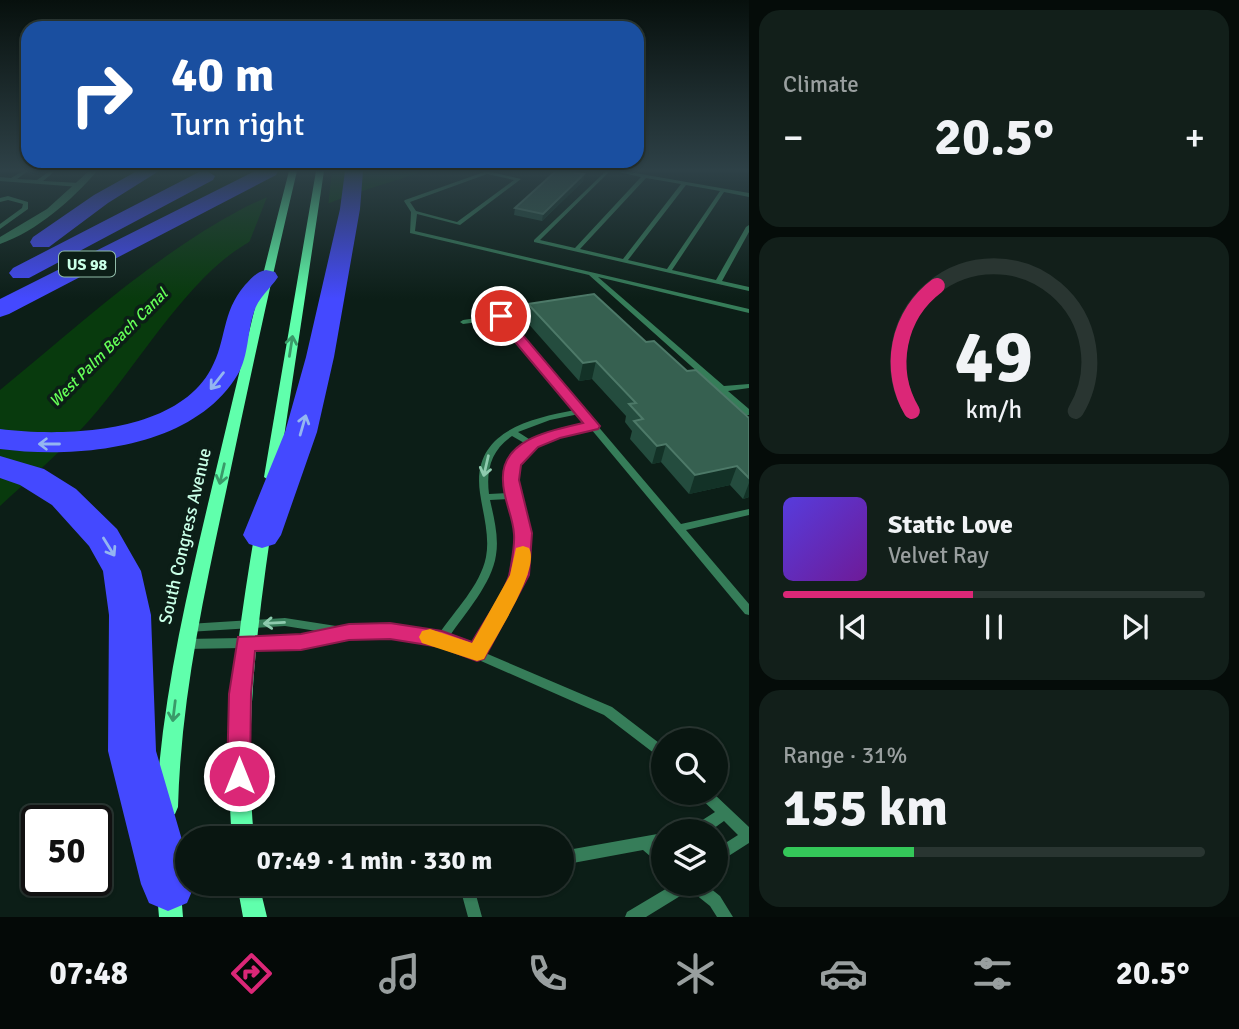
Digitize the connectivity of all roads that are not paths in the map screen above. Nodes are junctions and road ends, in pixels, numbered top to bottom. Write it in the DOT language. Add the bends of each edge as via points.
graph roads {
  1 [pos="18,214"];
  2 [pos="46,214"];
  3 [pos="80,214"];
  4 [pos="93,214"];
  5 [pos="136,214"];
  6 [pos="185,214"];
  7 [pos="282,214"];
  8 [pos="312,214"];
  9 [pos="348,214"];
  10 [pos="414,214"];
  11 [pos="421,214"];
  12 [pos="471,214"];
  13 [pos="564,214"];
  14 [pos="610,214"];
  15 [pos="661,214"];
  16 [pos="707,214"];
  17 [pos="0,227"];
  18 [pos="749,227"];
  19 [pos="0,241"];
  20 [pos="30,249"];
  21 [pos="576,250"];
  22 [pos="624,261"];
  23 [pos="0,266"];
  24 [pos="269,266"];
  25 [pos="668,271"];
  26 [pos="591,274"];
  27 [pos="718,282"];
  28 [pos="0,285"];
  29 [pos="38,289"];
  30 [pos="749,289"];
  31 [pos="619,298"];
  32 [pos="606,301"];
  33 [pos="0,309"];
  34 [pos="549,310"];
  35 [pos="749,311"];
  36 [pos="501,316"];
  37 [pos="0,318"];
  38 [pos="463,322"];
  39 [pos="749,386"];
  40 [pos="722,389"];
  41 [pos="580,411"];
  42 [pos="749,413"];
  43 [pos="593,426"];
  44 [pos="511,432"];
  45 [pos="0,439"];
  46 [pos="532,444"];
  47 [pos="0,467"];
  48 [pos="485,496"];
  49 [pos="514,496"];
  50 [pos="749,512"];
  51 [pos="679,528"];
  52 [pos="262,535"];
  53 [pos="749,611"];
  54 [pos="349,632"];
  55 [pos="246,634"];
  56 [pos="186,636"];
  57 [pos="442,639"];
  58 [pos="477,653"];
  59 [pos="651,744"];
  60 [pos="717,805"];
  61 [pos="725,813"];
  62 [pos="716,819"];
  63 [pos="243,826"];
  64 [pos="749,836"];
  65 [pos="651,843"];
  66 [pos="646,844"];
  67 [pos="651,848"];
  68 [pos="728,849"];
  69 [pos="574,856"];
  70 [pos="251,896"];
  71 [pos="469,896"];
  72 [pos="667,896"];
  73 [pos="709,896"];
  74 [pos="170,901"];
  75 [pos="255,917"];
  76 [pos="475,917"];
  77 [pos="632,917"];
  78 [pos="726,917"];
  1 -- 17 [label="lane"];
  2 -- 19 [label="street"];
  3 -- 20 [label="highway"];
  4 -- 20 [label="highway, US 98"];
  5 -- 28 [label="highway"];
  6 -- 29 [label="highway, US 98"];
  7 -- 24 [label="main road, South Congress Avenue"];
  52 -- 8 [label="main road, one-way"];
  52 -- 9 [label="highway, one-way" via="301,432"];
  10 -- 26 [label="lane" via="412,232"];
  11 -- 12 [label="lane" via="458,223"];
  13 -- 21 [label="lane" via="536,241"];
  14 -- 21 [label="lane"];
  15 -- 22 [label="lane"];
  16 -- 25 [label="lane"];
  18 -- 27 [label="lane"];
  20 -- 23 [label="highway, US 98"];
  21 -- 22 [label="lane"];
  22 -- 25 [label="lane"];
  24 -- 45 [label="highway, one-way" via="243,306 228,364 210,390 165,420 99,441 44,444"];
  24 -- 56 [label="main road, South Congress Avenue, one-way"];
  25 -- 27 [label="lane"];
  26 -- 31 [label="lane"];
  26 -- 35 [label="lane"];
  27 -- 30 [label="lane"];
  29 -- 33 [label="highway, US 98"];
  29 -- 37 [label="highway"];
  31 -- 32 [label="lane"];
  31 -- 40 [label="lane"];
  34 -- 36 [label="lane"];
  36 -- 38 [label="lane"];
  36 -- 41 [label="lane"];
  39 -- 40 [label="lane"];
  40 -- 42 [label="lane"];
  41 -- 43 [label="lane"];
  41 -- 44 [label="lane"];
  43 -- 46 [label="lane"];
  43 -- 51 [label="lane"];
  44 -- 46 [label="lane"];
  44 -- 48 [label="lane, one-way" via="489,452 484,466"];
  46 -- 49 [label="lane" via="513,465"];
  47 -- 74 [label="highway, one-way" via="53,489 91,522 122,571 130,615 132,751"];
  48 -- 49 [label="lane"];
  48 -- 57 [label="lane" via="493,541 490,560"];
  49 -- 58 [label="lane" via="523,533 519,575"];
  50 -- 51 [label="lane"];
  51 -- 53 [label="lane"];
  52 -- 55 [label="main road"];
  54 -- 55 [label="lane" via="301,642"];
  54 -- 55 [label="lane, one-way" via="285,622"];
  54 -- 57 [label="lane" via="390,631"];
  55 -- 56 [label="lane"];
  55 -- 56 [label="lane"];
  55 -- 63 [label="main road" via="239,733"];
  56 -- 74 [label="main road, South Congress Avenue, one-way" via="168,773"];
  57 -- 58 [label="lane"];
  58 -- 59 [label="lane" via="608,711"];
  60 -- 61 [label="lane"];
  61 -- 62 [label="lane"];
  61 -- 64 [label="lane"];
  64 -- 68 [label="lane"];
  65 -- 66 [label="lane"];
  66 -- 67 [label="lane"];
  66 -- 69 [label="lane"];
  70 -- 75 [label="main road"];
  71 -- 76 [label="lane"];
  72 -- 77 [label="lane"];
  73 -- 78 [label="lane"];
}
